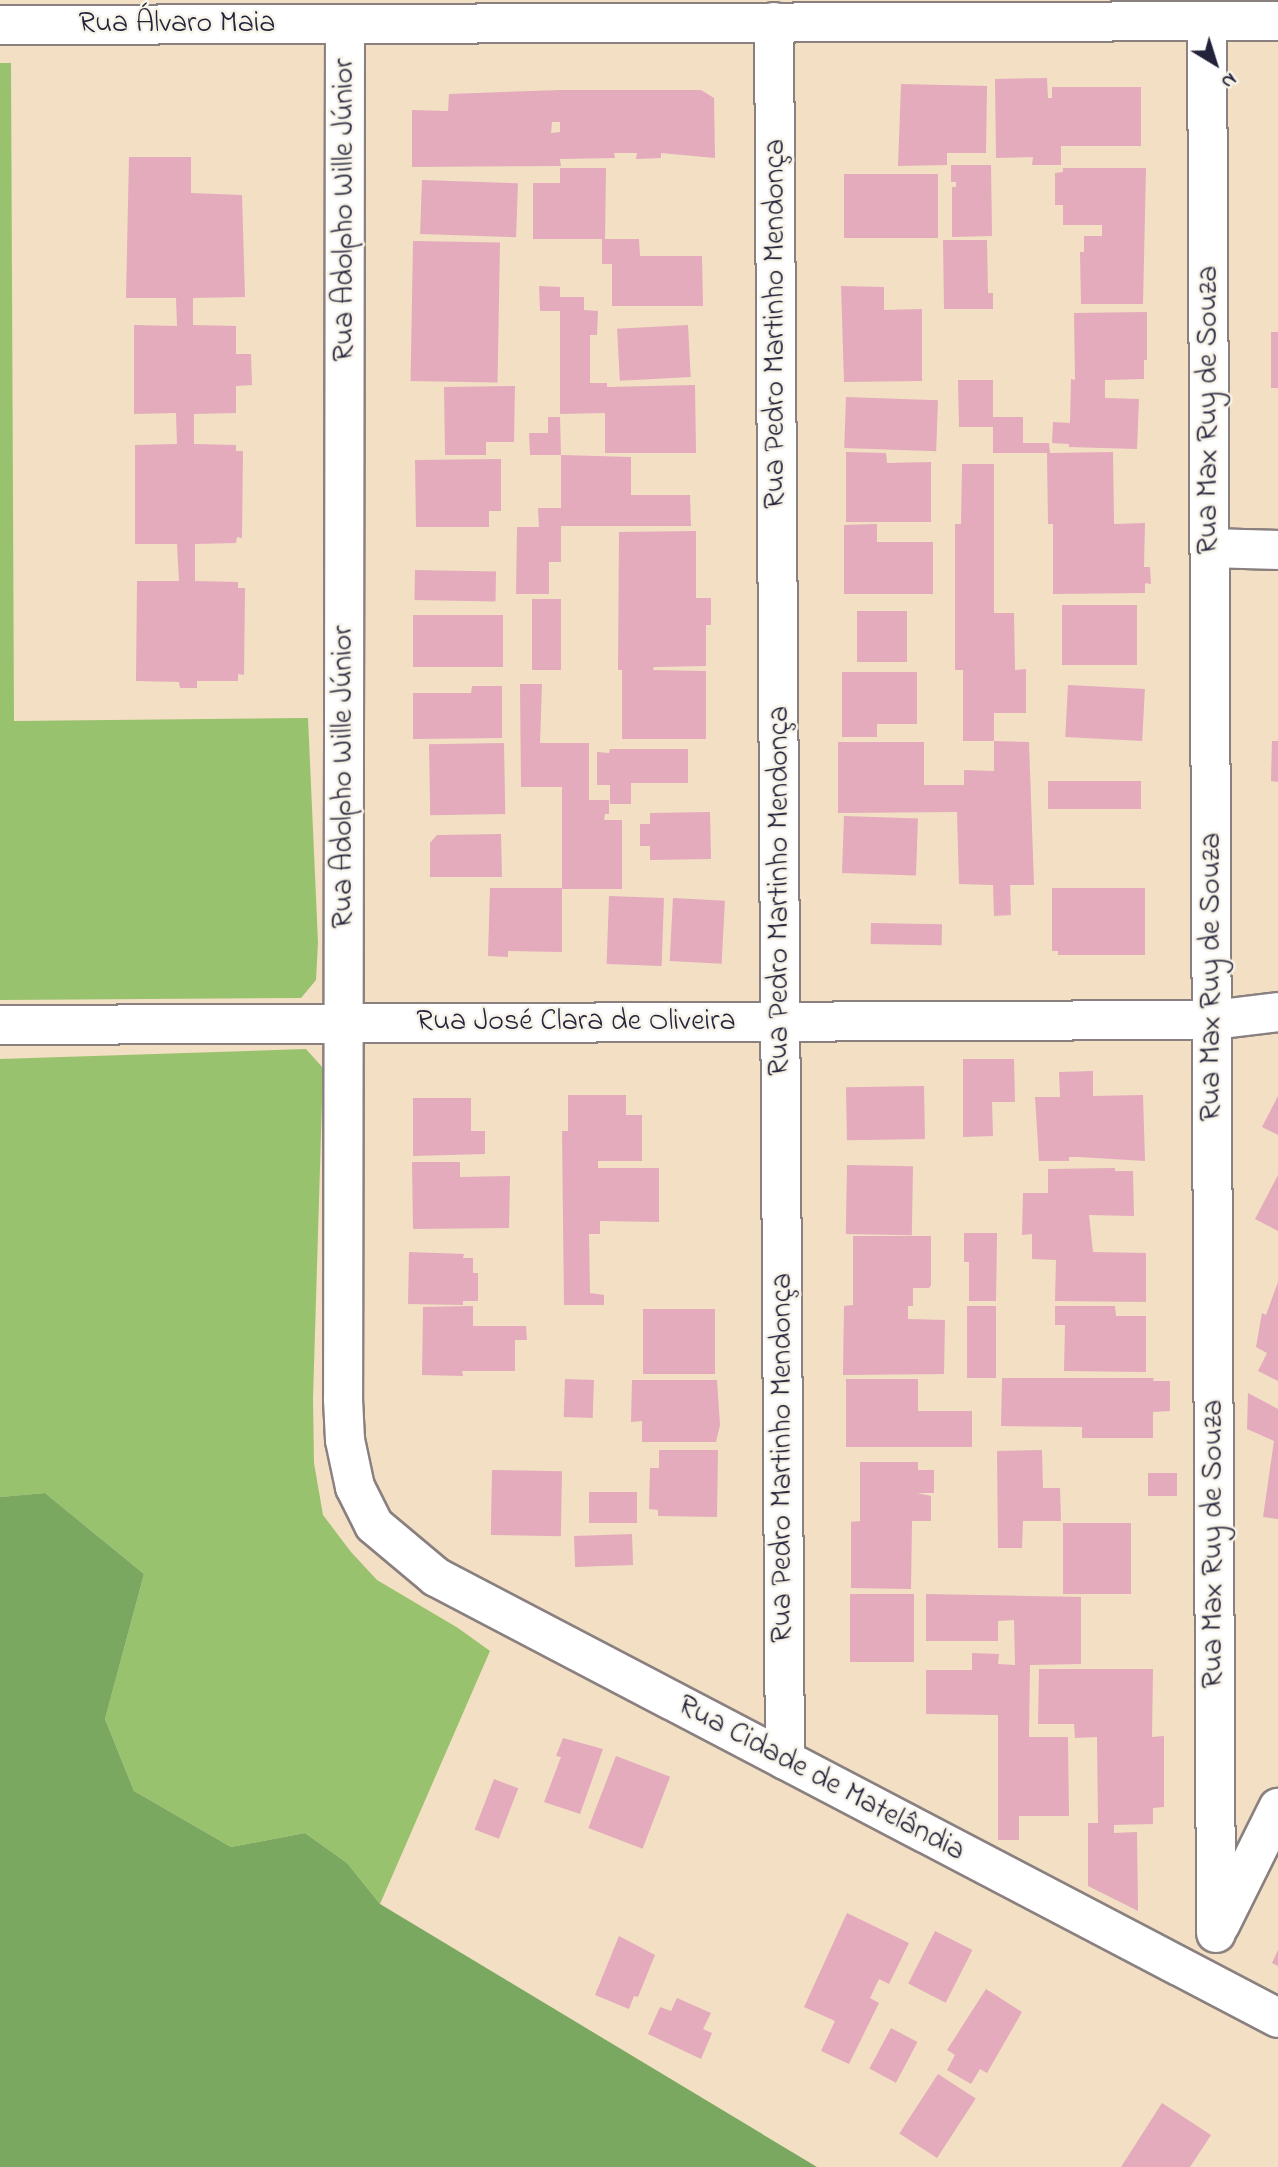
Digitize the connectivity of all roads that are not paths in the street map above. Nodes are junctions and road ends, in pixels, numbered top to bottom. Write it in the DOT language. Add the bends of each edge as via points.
graph roads {
  1 [pos="1207,21"];
  2 [pos="1278,21"];
  3 [pos="774,22"];
  4 [pos="345,24"];
  5 [pos="0,25"];
  6 [pos="1210,548"];
  7 [pos="1278,550"];
  8 [pos="1278,1012"];
  9 [pos="1212,1020"];
  10 [pos="780,1021"];
  11 [pos="344,1023"];
  12 [pos="0,1024"];
  13 [pos="374,1525"];
  14 [pos="785,1760"];
  15 [pos="1278,1808"];
  16 [pos="1216,1933"];
  17 [pos="1195,1975"];
  18 [pos="1278,2018"];
  1 -- 2 [label="street, Rua Álvaro Maia"];
  1 -- 3 [label="street, Rua Álvaro Maia"];
  1 -- 6 [label="street, Rua Max Ruy de Souza"];
  3 -- 4 [label="street, Rua Álvaro Maia"];
  3 -- 10 [label="street, Rua Pedro Martinho Mendonça"];
  4 -- 5 [label="street, Rua Álvaro Maia"];
  4 -- 11 [label="street, Rua Adolpho Wille Júnior"];
  6 -- 7 [label="street"];
  6 -- 9 [label="street, Rua Max Ruy de Souza"];
  8 -- 9 [label="street, Rua José Clara de Oliveira"];
  9 -- 10 [label="street, Rua José Clara de Oliveira"];
  9 -- 16 [label="street, Rua Max Ruy de Souza"];
  10 -- 11 [label="street, Rua José Clara de Oliveira"];
  10 -- 14 [label="street, Rua Pedro Martinho Mendonça"];
  11 -- 12 [label="street, Rua José Clara de Oliveira"];
  11 -- 13 [label="street, Rua Adolpho Wille Júnior" via="345,1440 355,1487"];
  13 -- 14 [label="street, Rua Cidade de Matelândia" via="436,1577"];
  14 -- 17 [label="street, Rua Cidade de Matelândia"];
  15 -- 16 [label="street"];
  16 -- 17 [label="street"];
  17 -- 18 [label="street, Rua Cidade de Matelândia"];
}
